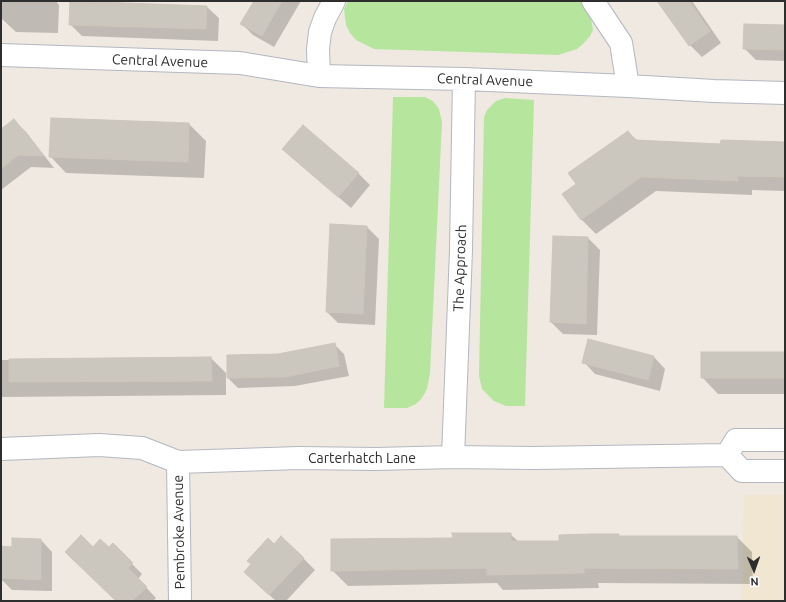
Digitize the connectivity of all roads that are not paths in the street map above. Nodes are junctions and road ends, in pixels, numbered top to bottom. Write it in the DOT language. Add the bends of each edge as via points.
graph roads {
  1 [pos="334,1"];
  2 [pos="593,1"];
  3 [pos="1,55"];
  4 [pos="319,76"];
  5 [pos="464,79"];
  6 [pos="628,86"];
  7 [pos="785,93"];
  8 [pos="785,440"];
  9 [pos="1,449"];
  10 [pos="727,455"];
  11 [pos="453,457"];
  12 [pos="178,462"];
  13 [pos="785,471"];
  14 [pos="180,601"];
  1 -- 4 [label="street" via="324,18 320,32"];
  2 -- 6 [label="street" via="621,43"];
  3 -- 4 [label="street, Central Avenue" via="240,63"];
  4 -- 5 [label="street, Central Avenue"];
  5 -- 6 [label="street, Central Avenue"];
  5 -- 11 [label="street, The Approach"];
  6 -- 7 [label="street, Central Avenue"];
  8 -- 10 [label="street" via="736,440"];
  9 -- 12 [label="street, Carterhatch Lane" via="106,445 142,448"];
  10 -- 11 [label="street, Carterhatch Lane"];
  10 -- 13 [label="street" via="742,471"];
  11 -- 12 [label="street, Carterhatch Lane"];
  12 -- 14 [label="street, Pembroke Avenue"];
}
